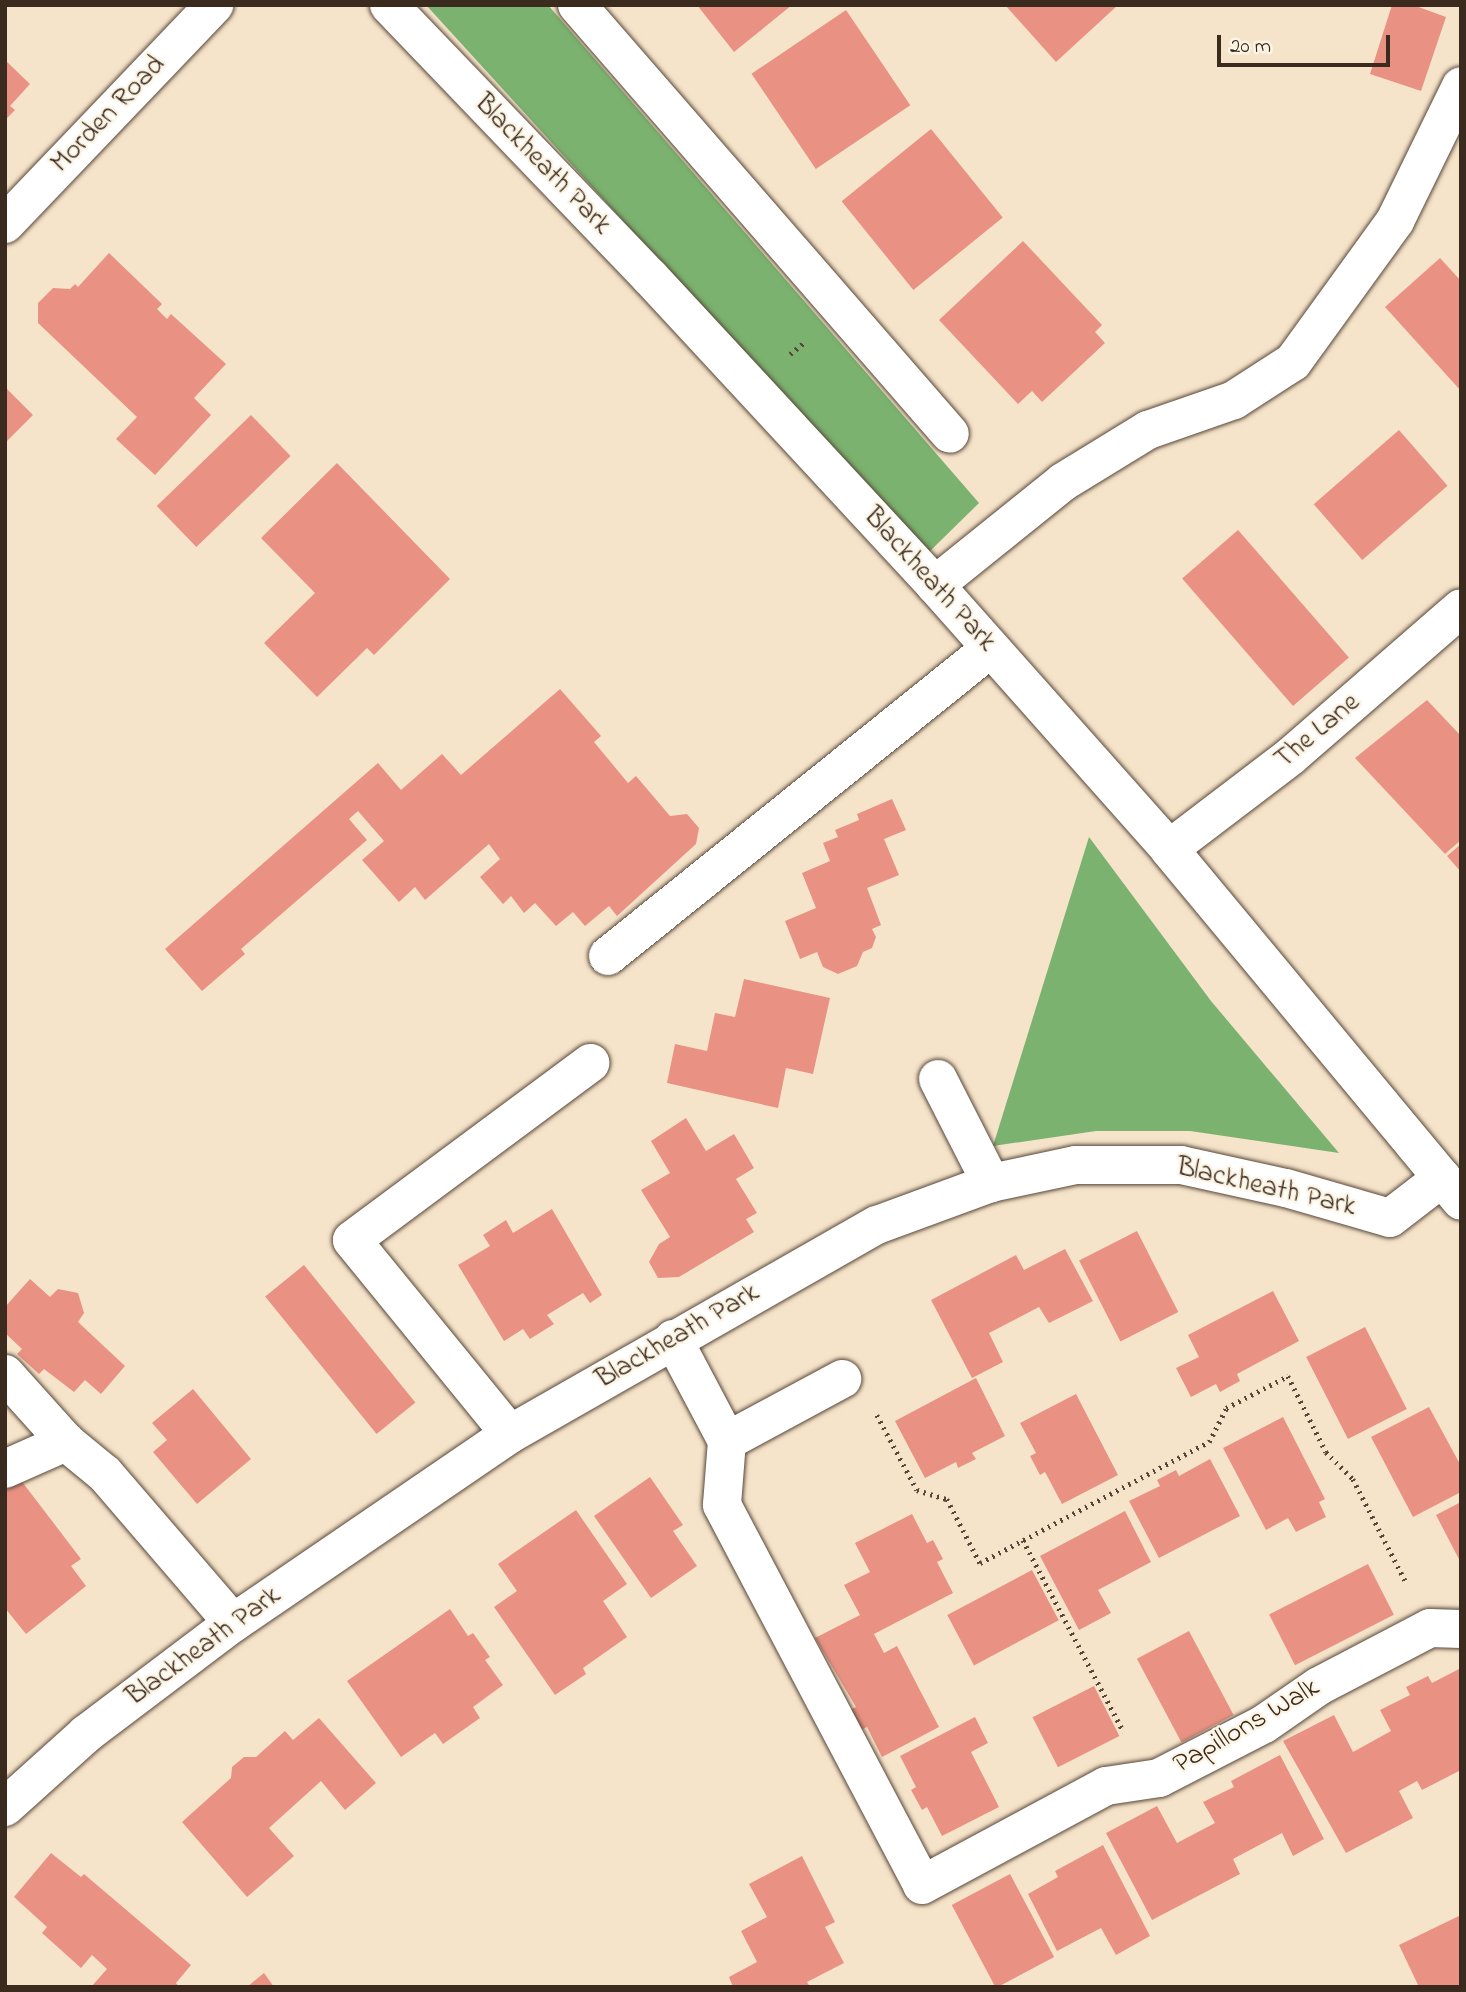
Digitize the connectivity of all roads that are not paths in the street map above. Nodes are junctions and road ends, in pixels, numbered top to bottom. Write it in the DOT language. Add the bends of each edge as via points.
graph roads {
  1 [pos="214,5"];
  2 [pos="389,5"];
  3 [pos="577,5"];
  4 [pos="1461,86"];
  5 [pos="5,224"];
  6 [pos="950,434"];
  7 [pos="934,584"];
  8 [pos="1461,608"];
  9 [pos="991,648"];
  10 [pos="1170,849"];
  11 [pos="608,956"];
  12 [pos="590,1063"];
  13 [pos="938,1079"];
  14 [pos="991,1183"];
  15 [pos="1451,1190"];
  16 [pos="673,1339"];
  17 [pos="5,1374"];
  18 [pos="842,1380"];
  19 [pos="510,1434"];
  20 [pos="727,1441"];
  21 [pos="66,1442"];
  22 [pos="5,1469"];
  23 [pos="233,1623"];
  24 [pos="1445,1629"];
  25 [pos="5,1807"];
  1 -- 5 [label="street, Morden Road"];
  2 -- 7 [label="street, Blackheath Park"];
  3 -- 6 [label="street"];
  4 -- 7 [label="street" via="1395,221 1293,362 1234,400 1148,430 1063,482"];
  7 -- 9 [label="street, Blackheath Park"];
  8 -- 10 [label="street, The Lane" via="1291,756"];
  9 -- 10 [label="street, Blackheath Park"];
  9 -- 11 [label="street"];
  10 -- 15 [label="street, Blackheath Park"];
  12 -- 19 [label="street" via="352,1240"];
  13 -- 14 [label="street"];
  14 -- 15 [label="street, Blackheath Park" via="1076,1165 1181,1165 1286,1188 1390,1218"];
  14 -- 16 [label="street, Blackheath Park" via="877,1225"];
  16 -- 19 [label="street, Blackheath Park"];
  16 -- 20 [label="street"];
  17 -- 21 [label="street"];
  18 -- 20 [label="street"];
  19 -- 23 [label="street, Blackheath Park"];
  20 -- 24 [label="street, Papillons Walk" via="723,1505 922,1885 1106,1786 1149,1779 1264,1724 1319,1686"];
  21 -- 22 [label="street"];
  21 -- 23 [label="street" via="105,1474"];
  23 -- 25 [label="street, Blackheath Park" via="86,1734"];
}
